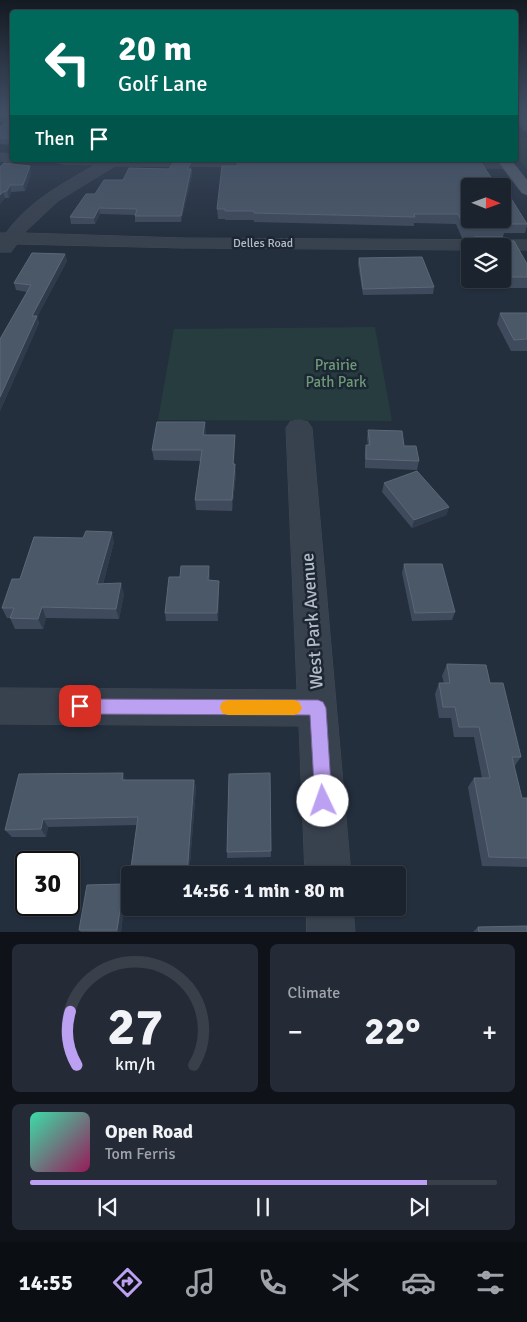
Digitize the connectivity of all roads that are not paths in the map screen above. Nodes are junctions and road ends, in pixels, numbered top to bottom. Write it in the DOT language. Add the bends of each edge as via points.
graph roads {
  1 [pos="113,162"];
  2 [pos="202,162"];
  3 [pos="506,162"];
  4 [pos="288,163"];
  5 [pos="427,164"];
  6 [pos="527,190"];
  7 [pos="5,238"];
  8 [pos="527,245"];
  9 [pos="0,256"];
  10 [pos="300,428"];
  11 [pos="0,706"];
  12 [pos="318,708"];
  13 [pos="327,866"];
  14 [pos="330,916"];
  15 [pos="331,932"];
  1 -- 7 [label="street" via="77,180 35,210"];
  2 -- 4 [label="street"];
  3 -- 5 [label="street"];
  3 -- 6 [label="main road"];
  7 -- 8 [label="street, Delles Road"];
  7 -- 9 [label="street"];
  10 -- 12 [label="street, West Park Avenue"];
  11 -- 12 [label="street"];
  12 -- 13 [label="street, West Park Avenue"];
  14 -- 15 [label="street"];
}
